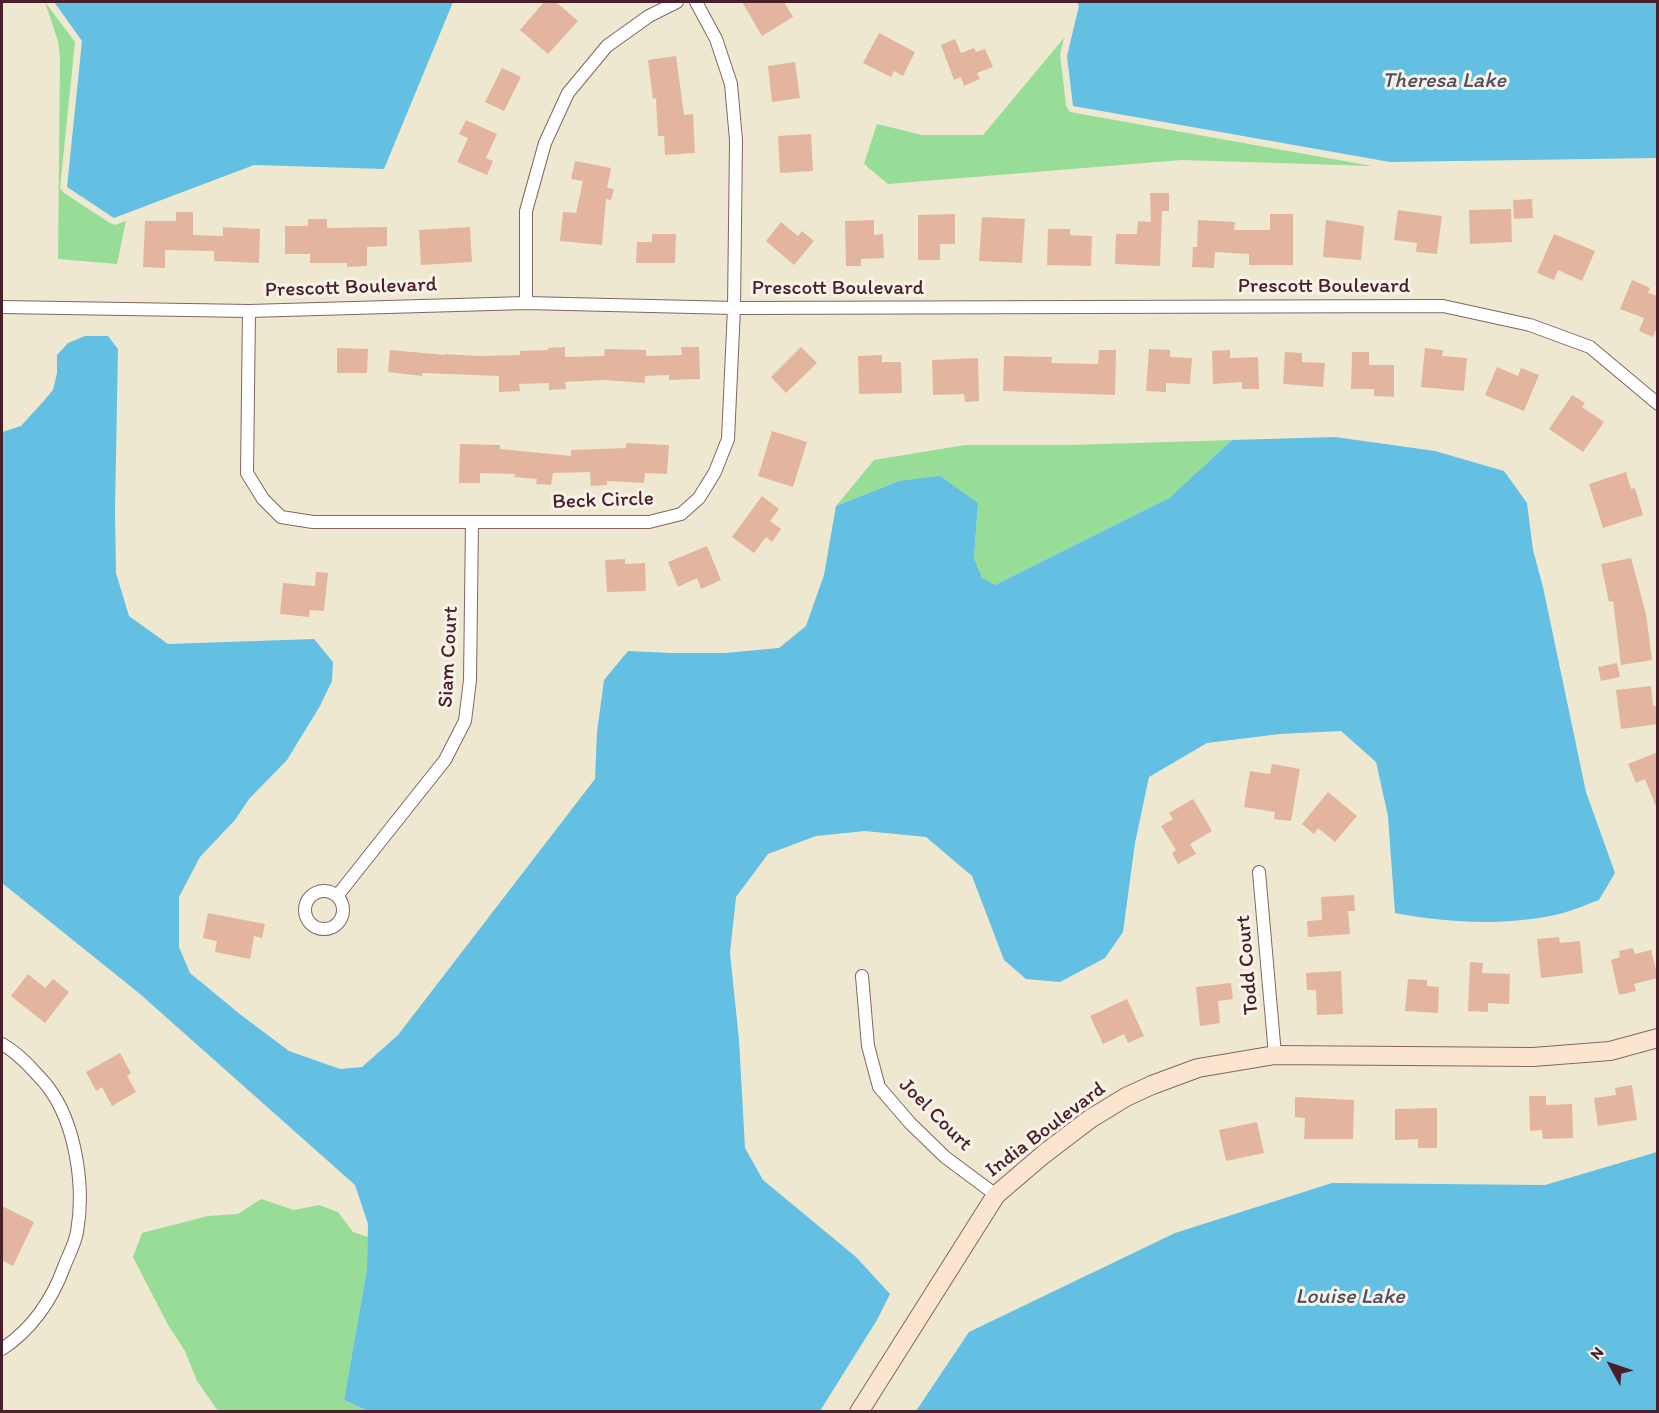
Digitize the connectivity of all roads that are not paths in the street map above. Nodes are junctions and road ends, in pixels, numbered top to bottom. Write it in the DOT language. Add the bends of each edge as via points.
graph roads {
  1 [pos="677,2"];
  2 [pos="696,2"];
  3 [pos="526,303"];
  4 [pos="2,307"];
  5 [pos="735,308"];
  6 [pos="249,310"];
  7 [pos="1655,397"];
  8 [pos="472,522"];
  9 [pos="1259,872"];
  10 [pos="337,896"];
  11 [pos="862,976"];
  12 [pos="1658,1038"];
  13 [pos="2,1044"];
  14 [pos="1275,1055"];
  15 [pos="996,1195"];
  16 [pos="2,1349"];
  17 [pos="859,1412"];
  1 -- 3 [label="street" via="649,16 607,46 568,93 545,142 526,211"];
  2 -- 5 [label="street, Beck Circle" via="716,39 731,84 736,140"];
  3 -- 5 [label="street, Prescott Boulevard"];
  3 -- 6 [label="street, Prescott Boulevard"];
  4 -- 6 [label="street, Prescott Boulevard"];
  5 -- 7 [label="street, Prescott Boulevard" via="1443,306 1530,326 1590,347"];
  5 -- 8 [label="street, Beck Circle" via="728,439 699,498 681,514 649,522"];
  6 -- 8 [label="street, Beck Circle" via="247,473 263,500 281,517 313,522"];
  8 -- 10 [label="street, Siam Court" via="471,680 465,721 445,760"];
  9 -- 14 [label="street, Todd Court"];
  11 -- 15 [label="street, Joel Court" via="868,1046 879,1087 945,1157"];
  12 -- 14 [label="street, India Boulevard" via="1610,1051 1533,1057"];
  13 -- 16 [label="street" via="15,1051 49,1088 75,1146 81,1188 76,1234 59,1280 42,1311"];
  14 -- 15 [label="street, India Boulevard" via="1198,1068 1126,1097 1090,1119"];
  15 -- 17 [label="street, India Boulevard"];
}
